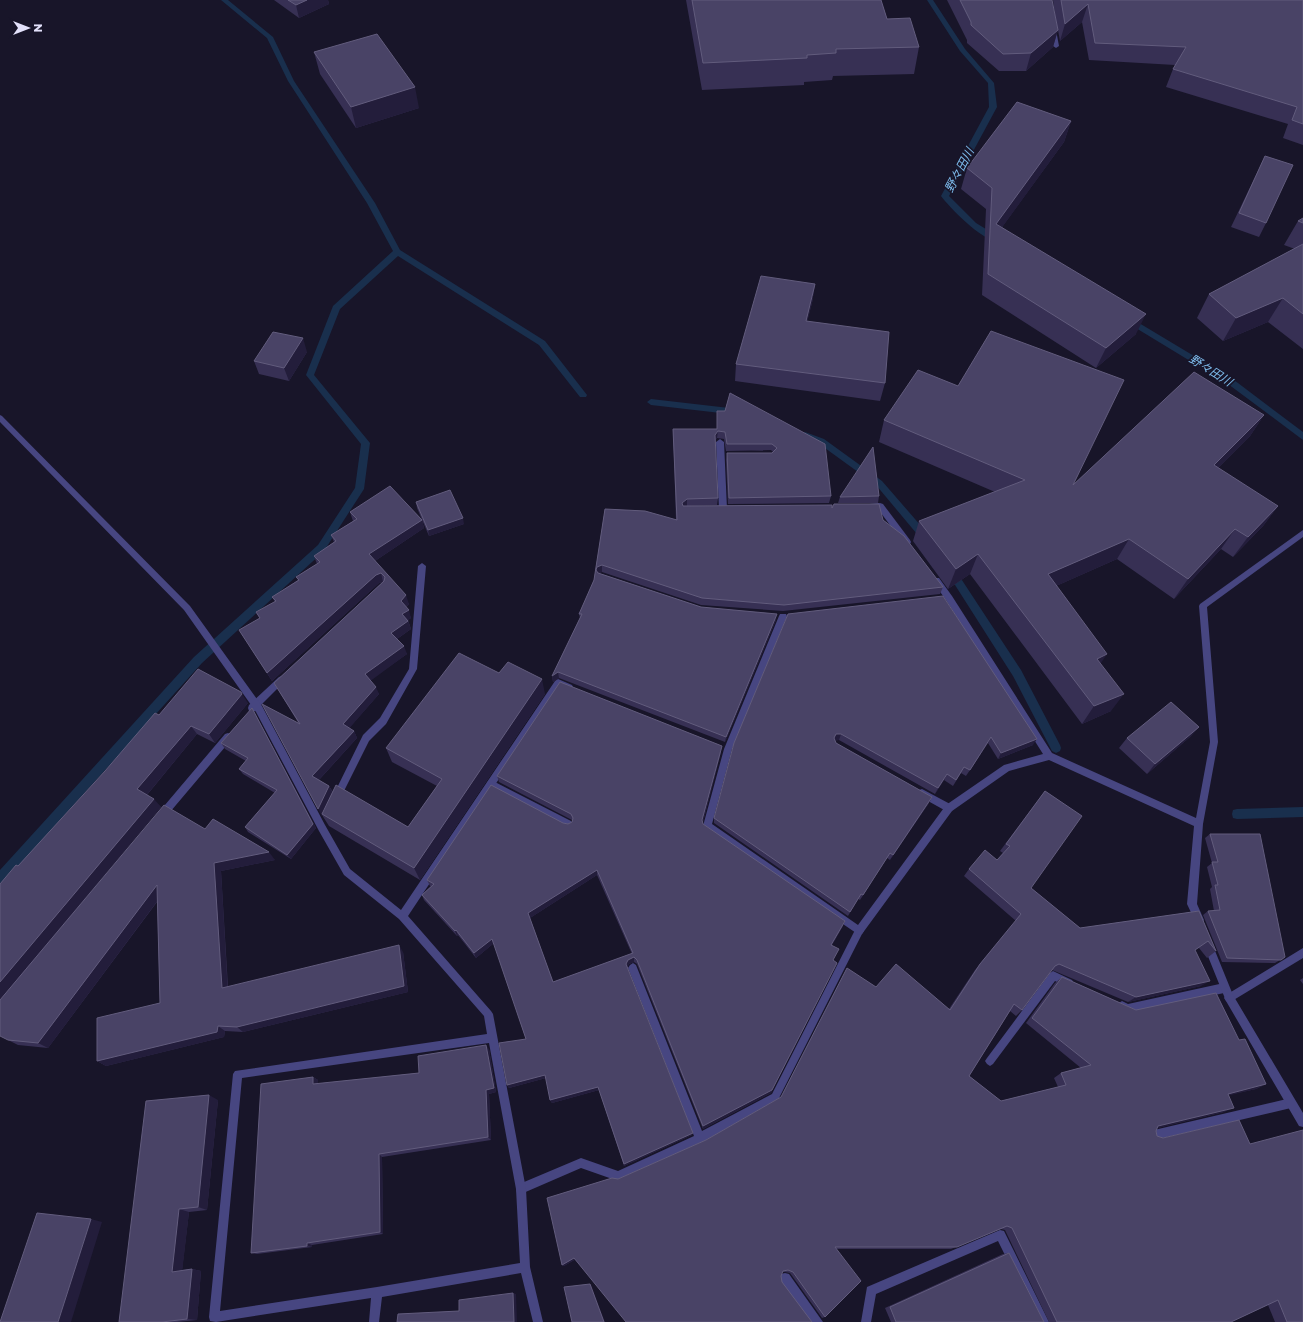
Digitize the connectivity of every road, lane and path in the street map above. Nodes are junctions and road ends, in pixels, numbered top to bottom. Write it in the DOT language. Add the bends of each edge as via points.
graph roads {
  1 [pos="1052,23"];
  2 [pos="1056,46"];
  3 [pos="0,418"];
  4 [pos="720,442"];
  5 [pos="864,507"];
  6 [pos="723,509"];
  7 [pos="1303,534"];
  8 [pos="912,549"];
  9 [pos="422,566"];
  10 [pos="930,573"];
  11 [pos="784,615"];
  12 [pos="290,671"];
  13 [pos="580,692"];
  14 [pos="255,704"];
  15 [pos="245,716"];
  16 [pos="235,728"];
  17 [pos="1049,756"];
  18 [pos="491,784"];
  19 [pos="914,788"];
  20 [pos="332,807"];
  21 [pos="949,808"];
  22 [pos="158,820"];
  23 [pos="568,824"];
  24 [pos="1199,824"];
  25 [pos="402,916"];
  26 [pos="859,931"];
  27 [pos="1303,953"];
  28 [pos="633,968"];
  29 [pos="1080,988"];
  30 [pos="1224,988"];
  31 [pos="1229,998"];
  32 [pos="1114,1003"];
  33 [pos="493,1038"];
  34 [pos="990,1061"];
  35 [pos="1291,1103"];
  36 [pos="1303,1122"];
  37 [pos="1154,1136"];
  38 [pos="700,1138"];
  39 [pos="521,1189"];
  40 [pos="525,1267"];
  41 [pos="785,1278"];
  42 [pos="377,1292"];
  43 [pos="374,1322"];
  44 [pos="538,1322"];
  45 [pos="818,1322"];
  46 [pos="866,1322"];
  47 [pos="1044,1322"];
  1 -- 2 [label="street"];
  3 -- 14 [label="street" via="187,608"];
  4 -- 6 [label="street" via="725,456"];
  5 -- 8 [label="street" via="880,506"];
  7 -- 24 [label="street" via="1203,606 1214,742"];
  9 -- 20 [label="street" via="413,669 383,721 366,738"];
  10 -- 17 [label="street"];
  11 -- 26 [label="street" via="724,747 707,826"];
  12 -- 14 [label="street"];
  13 -- 18 [label="street" via="558,683"];
  14 -- 15 [label="street"];
  14 -- 25 [label="street" via="324,824 347,872"];
  16 -- 22 [label="street"];
  17 -- 21 [label="street" via="1007,768"];
  17 -- 24 [label="street"];
  18 -- 23 [label="street"];
  18 -- 25 [label="street"];
  19 -- 21 [label="street"];
  21 -- 26 [label="street"];
  24 -- 30 [label="street" via="1192,904"];
  25 -- 33 [label="street" via="488,1014"];
  26 -- 38 [label="street" via="775,1096"];
  27 -- 31 [label="street"];
  28 -- 38 [label="street"];
  29 -- 34 [label="street" via="1053,976"];
  30 -- 31 [label="street"];
  30 -- 32 [label="street" via="1128,1009"];
  31 -- 35 [label="street"];
  33 -- 39 [label="street"];
  33 -- 42 [label="street" via="238,1074 214,1317"];
  35 -- 36 [label="street"];
  35 -- 37 [label="street"];
  38 -- 39 [label="street" via="618,1176 581,1163"];
  39 -- 40 [label="street"];
  40 -- 42 [label="street"];
  40 -- 44 [label="street"];
  41 -- 45 [label="street"];
  42 -- 43 [label="street"];
  46 -- 47 [label="street" via="871,1290 1000,1234"];
}
